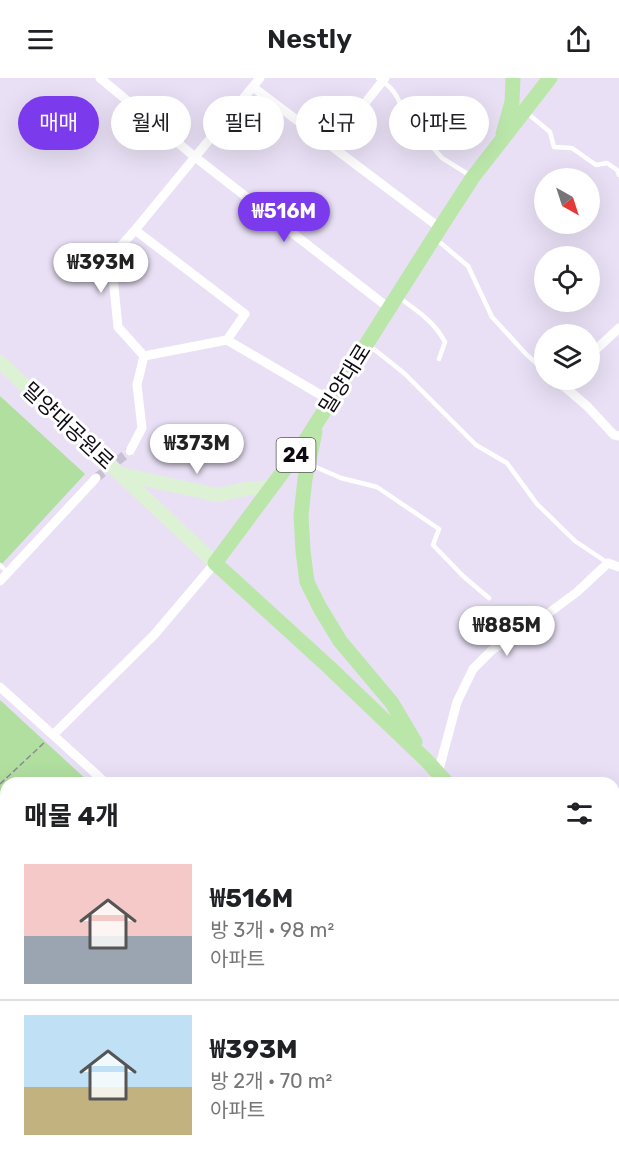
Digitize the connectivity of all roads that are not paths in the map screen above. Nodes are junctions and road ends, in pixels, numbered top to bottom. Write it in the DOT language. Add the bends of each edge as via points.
graph roads {
  1 [pos="100,78"];
  2 [pos="260,78"];
  3 [pos="513,78"];
  4 [pos="550,78"];
  5 [pos="382,79"];
  6 [pos="253,87"];
  7 [pos="369,96"];
  8 [pos="524,111"];
  9 [pos="296,120"];
  10 [pos="501,141"];
  11 [pos="336,150"];
  12 [pos="195,157"];
  13 [pos="619,176"];
  14 [pos="473,177"];
  15 [pos="135,230"];
  16 [pos="437,233"];
  17 [pos="394,302"];
  18 [pos="619,328"];
  19 [pos="227,340"];
  20 [pos="368,344"];
  21 [pos="600,346"];
  22 [pos="144,356"];
  23 [pos="439,359"];
  24 [pos="534,361"];
  25 [pos="0,362"];
  26 [pos="570,390"];
  27 [pos="331,401"];
  28 [pos="317,423"];
  29 [pos="619,436"];
  30 [pos="130,451"];
  31 [pos="308,464"];
  32 [pos="121,474"];
  33 [pos="96,478"];
  34 [pos="272,487"];
  35 [pos="215,563"];
  36 [pos="608,563"];
  37 [pos="0,565"];
  38 [pos="619,567"];
  39 [pos="8,573"];
  40 [pos="0,581"];
  41 [pos="489,598"];
  42 [pos="0,687"];
  43 [pos="53,735"];
  44 [pos="426,760"];
  45 [pos="99,777"];
  46 [pos="442,777"];
  47 [pos="443,777"];
  1 -- 12 [label="street"];
  2 -- 6 [label="street"];
  3 -- 10 [label="main road" via="512,102"];
  4 -- 8 [label="main road, 밀양대로 / 24"];
  5 -- 7 [label="street"];
  5 -- 14 [label="lane" via="397,95 409,140 429,143 442,158"];
  6 -- 9 [label="street"];
  6 -- 12 [label="street"];
  8 -- 10 [label="main road, 밀양대로 / 24"];
  8 -- 13 [label="lane" via="550,132 554,147 572,148 596,165 607,163"];
  10 -- 14 [label="main road, 밀양대로 / 24"];
  11 -- 16 [label="street"];
  12 -- 15 [label="street"];
  12 -- 17 [label="street"];
  14 -- 16 [label="main road, 밀양대로 / 24"];
  15 -- 19 [label="street" via="245,314"];
  15 -- 22 [label="street" via="111,256 118,327"];
  16 -- 17 [label="main road, 밀양대로 / 24"];
  16 -- 24 [label="lane" via="468,266 492,317"];
  17 -- 20 [label="main road, 밀양대로 / 24"];
  17 -- 23 [label="lane" via="424,315 439,330 445,342"];
  18 -- 21 [label="street"];
  19 -- 22 [label="street"];
  19 -- 27 [label="street"];
  20 -- 27 [label="main road, 밀양대로 / 24"];
  20 -- 36 [label="lane" via="405,374 476,445 507,463 537,504 575,541"];
  22 -- 30 [label="street" via="137,385 142,428"];
  25 -- 32 [label="main road, 밀양대공원로"];
  26 -- 29 [label="street"];
  27 -- 28 [label="main road, 밀양대로 / 24"];
  28 -- 31 [label="main road"];
  28 -- 34 [label="main road, 밀양대로 / 24"];
  31 -- 41 [label="lane" via="377,487 439,529 433,545"];
  31 -- 44 [label="main road" via="301,515 307,582 340,641 392,703"];
  32 -- 34 [label="main road" via="217,495"];
  32 -- 35 [label="main road, 밀양대공원로"];
  33 -- 39 [label="street"];
  34 -- 35 [label="main road, 밀양대로 / 24"];
  35 -- 43 [label="street" via="154,636"];
  35 -- 44 [label="main road"];
  36 -- 38 [label="street"];
  36 -- 47 [label="street" via="577,592 492,650 473,669 457,702"];
  37 -- 39 [label="lane"];
  39 -- 40 [label="street"];
  42 -- 43 [label="street"];
  43 -- 45 [label="street"];
  44 -- 46 [label="main road"];
}
